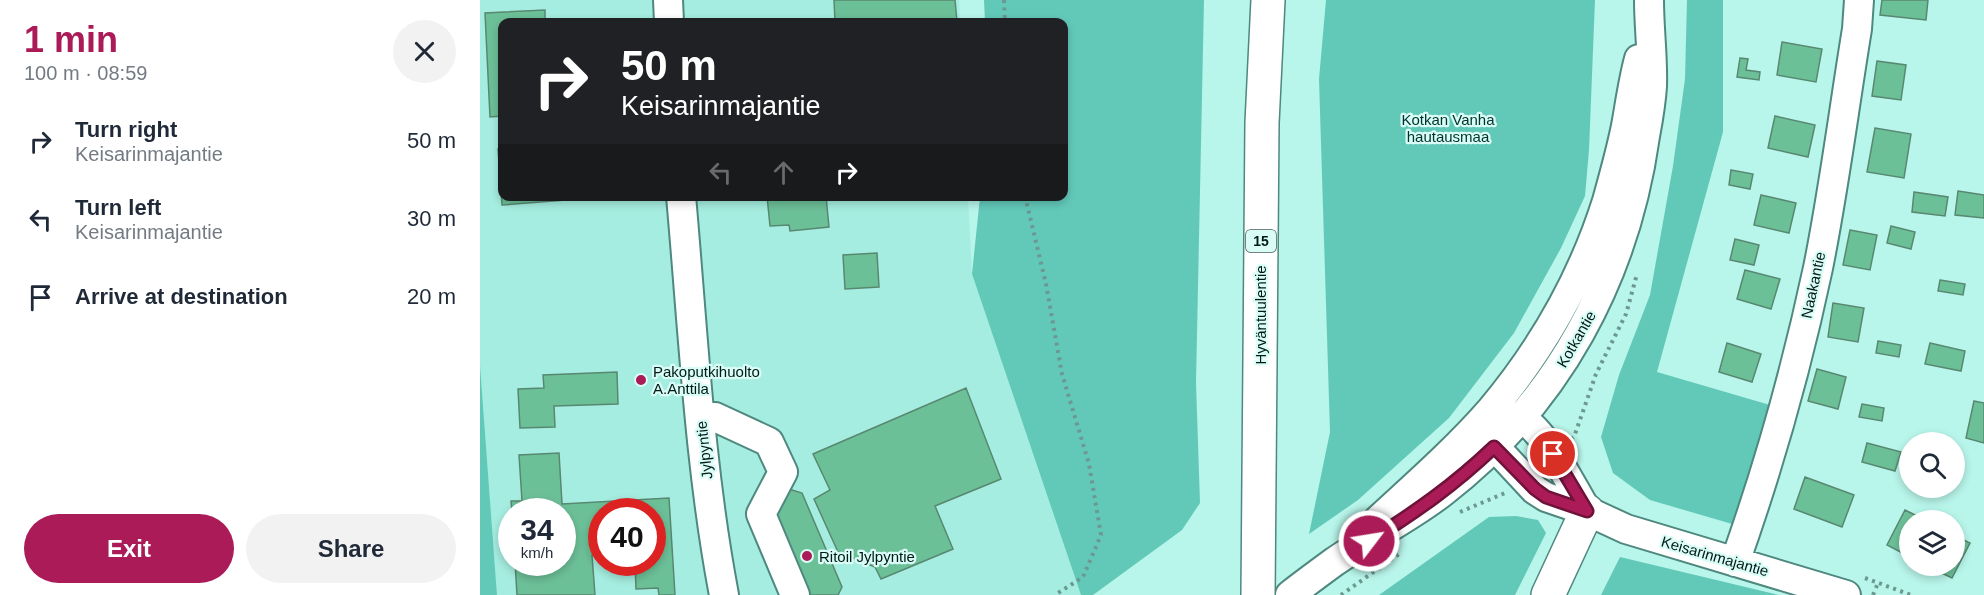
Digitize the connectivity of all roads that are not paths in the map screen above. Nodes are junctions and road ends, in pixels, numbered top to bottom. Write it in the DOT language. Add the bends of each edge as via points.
graph roads {
  1 [pos="668,0"];
  2 [pos="1268,0"];
  3 [pos="1859,0"];
  4 [pos="1649,10"];
  5 [pos="669,18"];
  6 [pos="681,201"];
  7 [pos="1490,411"];
  8 [pos="700,418"];
  9 [pos="1522,419"];
  10 [pos="1494,447"];
  11 [pos="1587,511"];
  12 [pos="1334,562"];
  13 [pos="1735,562"];
  14 [pos="1831,593"];
  15 [pos="724,595"];
  16 [pos="795,595"];
  17 [pos="1258,595"];
  18 [pos="1290,595"];
  19 [pos="1548,595"];
  1 -- 5 [label="street"];
  2 -- 17 [label="highway, Hyväntuulentie / 15" via="1262,123"];
  3 -- 13 [label="street, Naakantie" via="1818,267 1764,477"];
  4 -- 7 [label="street, Kotkantie" via="1617,165 1596,233 1550,327"];
  4 -- 9 [label="street, Kotkantie" via="1652,86 1641,169 1620,248 1576,341"];
  6 -- 8 [label="street, Jylpyntie"];
  7 -- 9 [label="street"];
  7 -- 10 [label="street"];
  7 -- 12 [label="street, Kotkantie"];
  8 -- 15 [label="street, Jylpyntie"];
  8 -- 16 [label="street" via="716,417 770,442 783,472 761,514"];
  9 -- 10 [label="street, Kotkantie"];
  9 -- 11 [label="street" via="1545,442"];
  10 -- 11 [label="street, Keisarinmajantie" via="1540,493"];
  10 -- 12 [label="street, Kotkantie" via="1421,509"];
  11 -- 13 [label="street, Keisarinmajantie" via="1626,529"];
  11 -- 19 [label="highway"];
  12 -- 18 [label="street, Kotkantie"];
  13 -- 14 [label="street, Keisarinmajantie"];
}
